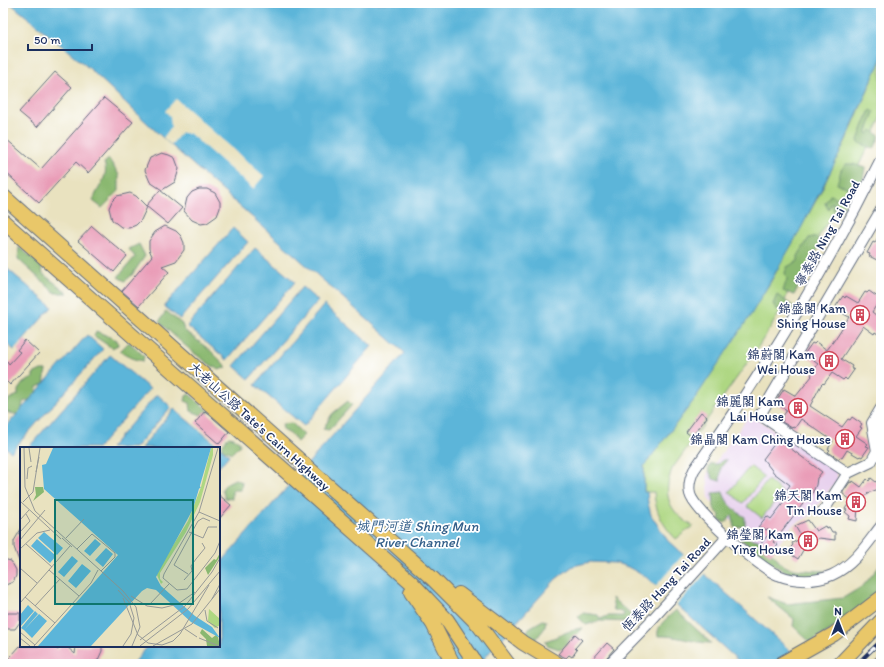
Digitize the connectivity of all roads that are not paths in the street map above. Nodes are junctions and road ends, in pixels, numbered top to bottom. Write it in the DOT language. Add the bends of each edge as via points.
graph roads {
  1 [pos="881,159"];
  2 [pos="3,196"];
  3 [pos="881,210"];
  4 [pos="3,220"];
  5 [pos="881,408"];
  6 [pos="848,473"];
  7 [pos="824,510"];
  8 [pos="881,526"];
  9 [pos="728,536"];
  10 [pos="395,568"];
  11 [pos="421,568"];
  12 [pos="881,598"];
  13 [pos="881,621"];
  14 [pos="453,664"];
  15 [pos="476,664"];
  16 [pos="508,664"];
  17 [pos="558,664"];
  18 [pos="609,664"];
  19 [pos="782,664"];
  20 [pos="840,664"];
  1 -- 9 [label="street, 寧泰路 Ning Tai Road" via="796,314 754,383 690,478 692,500"];
  2 -- 11 [label="highway, 大老山公路 Tate's Cairn Highway"];
  3 -- 6 [label="street" via="760,415"];
  4 -- 10 [label="highway, 大老山公路 Tate's Cairn Highway"];
  5 -- 6 [label="street" via="872,423 877,451 871,462"];
  6 -- 7 [label="street"];
  8 -- 9 [label="street, 恆泰路 Hang Tai Road" via="858,556 846,566 831,576 806,580 787,578 767,570"];
  9 -- 18 [label="street, 恆泰路 Hang Tai Road"];
  10 -- 14 [label="highway" via="433,624"];
  10 -- 15 [label="highway, 大老山公路 Tate's Cairn Highway" via="443,615"];
  11 -- 16 [label="highway, 大老山公路 Tate's Cairn Highway" via="478,624"];
  11 -- 17 [label="highway" via="523,643"];
  12 -- 19 [label="highway" via="845,626"];
  13 -- 20 [label="highway"];
}
